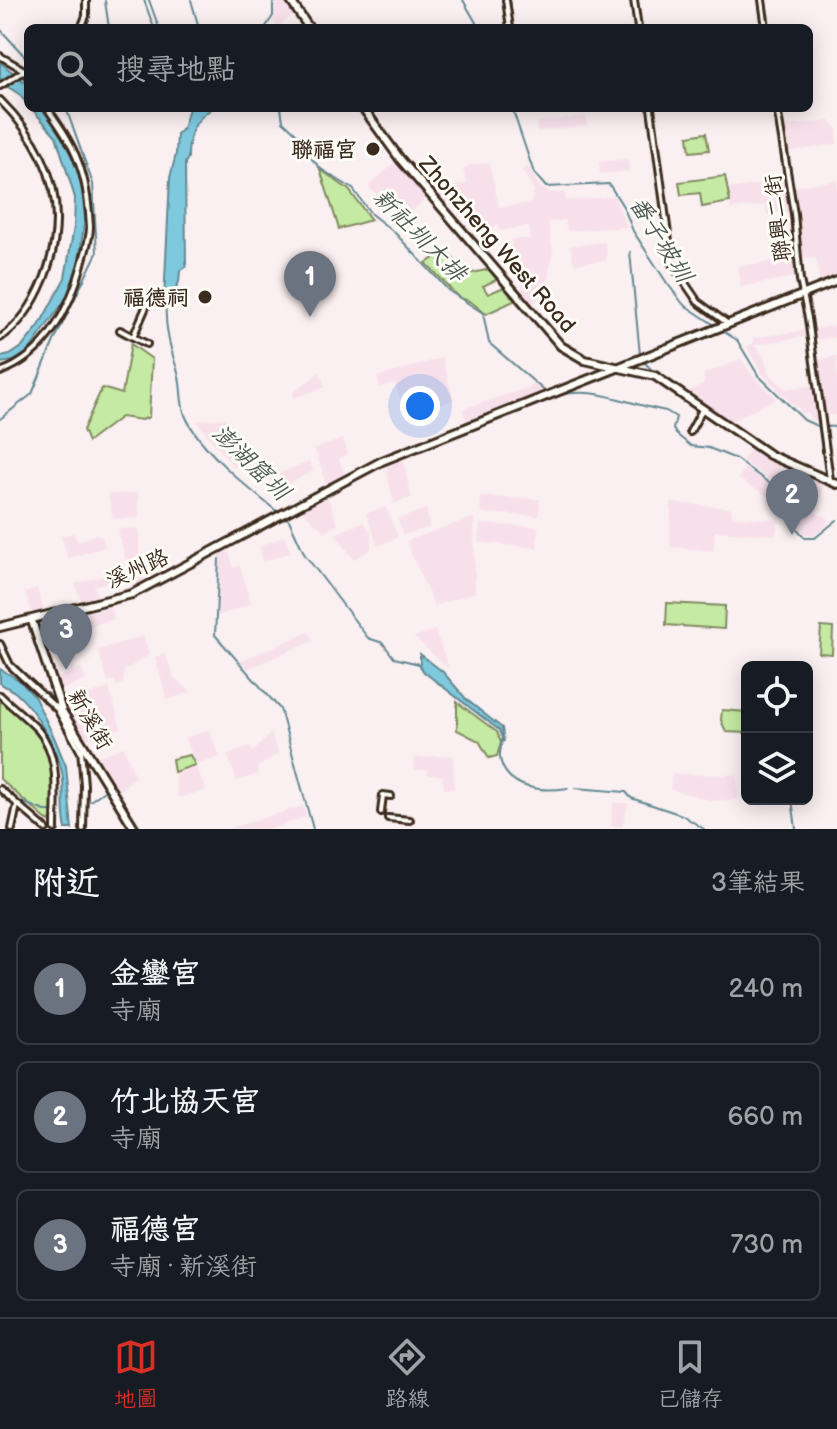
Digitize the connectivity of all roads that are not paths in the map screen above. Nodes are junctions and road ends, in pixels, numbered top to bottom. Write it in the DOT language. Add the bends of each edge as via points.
graph roads {
  1 [pos="86,0"];
  2 [pos="290,0"];
  3 [pos="506,0"];
  4 [pos="634,0"];
  5 [pos="762,0"];
  6 [pos="83,24"];
  7 [pos="306,24"];
  8 [pos="509,24"];
  9 [pos="637,24"];
  10 [pos="765,24"];
  11 [pos="0,56"];
  12 [pos="24,68"];
  13 [pos="24,70"];
  14 [pos="0,86"];
  15 [pos="0,100"];
  16 [pos="50,112"];
  17 [pos="366,112"];
  18 [pos="652,112"];
  19 [pos="778,112"];
  20 [pos="837,281"];
  21 [pos="803,294"];
  22 [pos="146,307"];
  23 [pos="727,323"];
  24 [pos="120,330"];
  25 [pos="133,337"];
  26 [pos="0,338"];
  27 [pos="147,344"];
  28 [pos="616,367"];
  29 [pos="0,372"];
  30 [pos="703,408"];
  31 [pos="690,432"];
  32 [pos="834,483"];
  33 [pos="32,621"];
  34 [pos="0,627"];
  35 [pos="0,644"];
  36 [pos="0,695"];
  37 [pos="59,710"];
  38 [pos="82,743"];
  39 [pos="81,752"];
  40 [pos="0,789"];
  41 [pos="391,796"];
  42 [pos="17,805"];
  43 [pos="381,812"];
  44 [pos="388,818"];
  45 [pos="410,820"];
  46 [pos="12,829"];
  47 [pos="46,829"];
  48 [pos="55,829"];
  49 [pos="83,829"];
  50 [pos="135,829"];
  1 -- 6 [label="street"];
  2 -- 7 [label="street"];
  3 -- 8 [label="street"];
  4 -- 9 [label="street"];
  5 -- 10 [label="street"];
  11 -- 12 [label="street"];
  13 -- 14 [label="street"];
  15 -- 26 [label="street" via="43,158 54,191 57,230 39,291"];
  16 -- 29 [label="street" via="73,146 90,230 76,287 60,319 44,343"];
  17 -- 28 [label="street, Zhonzheng West Road" via="554,340 585,360"];
  18 -- 23 [label="street" via="672,264 698,302"];
  19 -- 21 [label="street, 聯興二街"];
  20 -- 21 [label="street"];
  21 -- 23 [label="street"];
  21 -- 32 [label="street, 聯興二街"];
  22 -- 25 [label="street"];
  23 -- 28 [label="street"];
  24 -- 25 [label="street"];
  25 -- 27 [label="street"];
  28 -- 30 [label="street, Zhonzheng West Road" via="655,376"];
  28 -- 33 [label="street, 溪州路" via="382,461 132,594"];
  30 -- 31 [label="street"];
  30 -- 32 [label="street, Zhonzheng West Road" via="770,455"];
  33 -- 34 [label="street, 溪州路"];
  33 -- 37 [label="street, 新溪街"];
  35 -- 37 [label="street" via="10,665"];
  36 -- 48 [label="street" via="38,730 51,753"];
  37 -- 38 [label="street, 新溪街"];
  37 -- 39 [label="street"];
  38 -- 39 [label="street"];
  38 -- 50 [label="street, 新溪街"];
  39 -- 49 [label="street"];
  40 -- 42 [label="street"];
  41 -- 43 [label="street" via="383,795"];
  42 -- 46 [label="street"];
  42 -- 47 [label="street"];
  44 -- 45 [label="street"];
}
